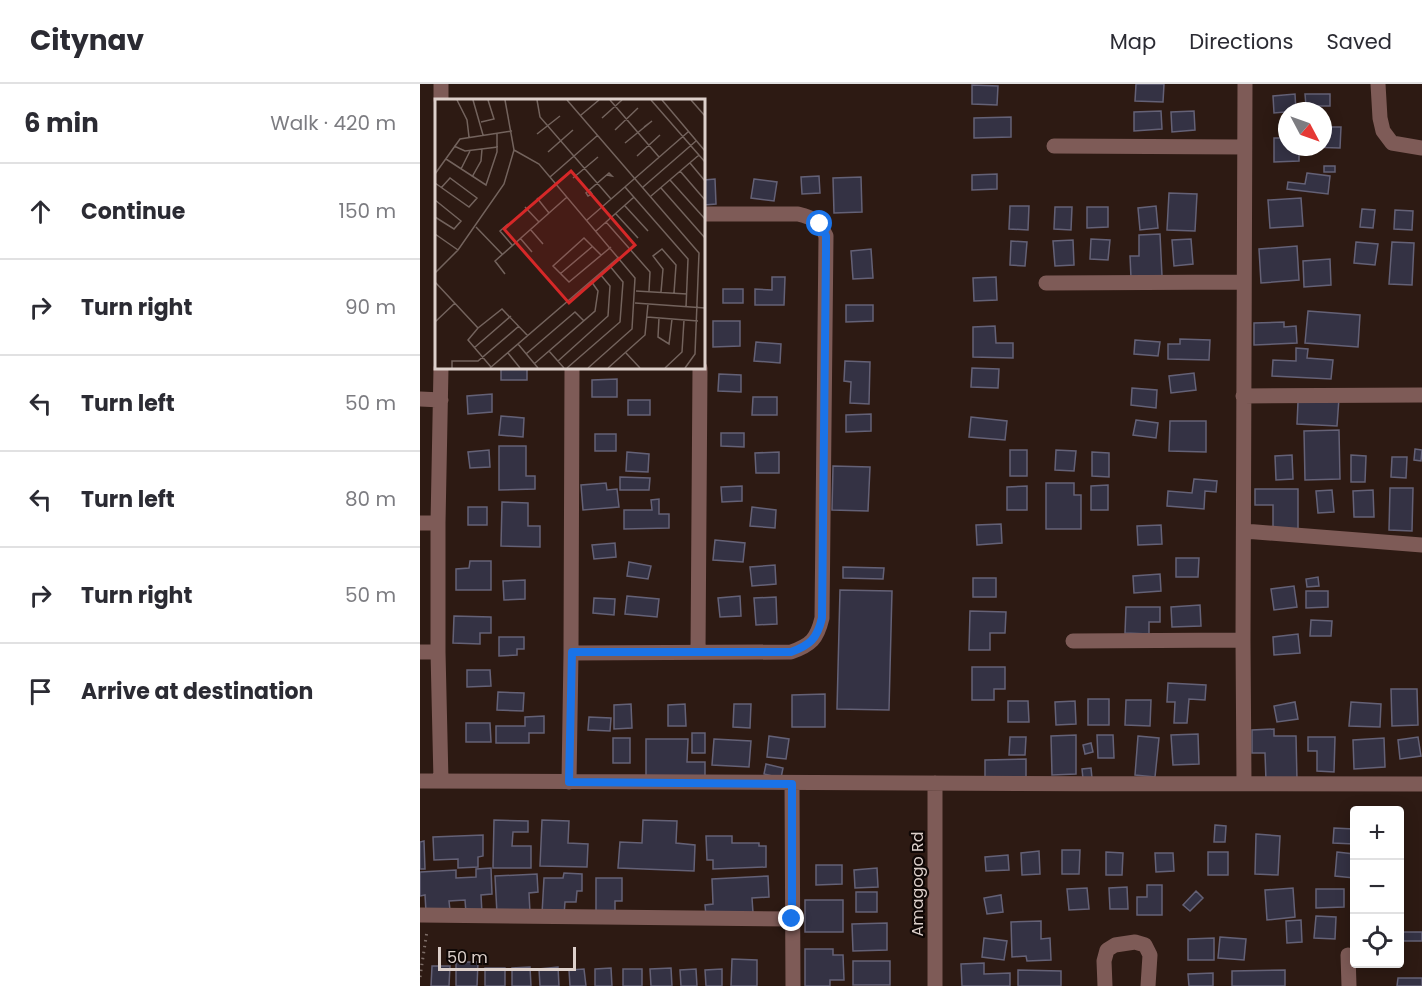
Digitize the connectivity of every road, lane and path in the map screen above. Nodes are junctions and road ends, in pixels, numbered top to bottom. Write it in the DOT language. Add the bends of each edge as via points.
graph roads {
  1 [pos="1245,84"];
  2 [pos="1378,84"];
  3 [pos="1054,146"];
  4 [pos="1244,147"];
  5 [pos="1422,148"];
  6 [pos="705,214"];
  7 [pos="1046,282"];
  8 [pos="1244,282"];
  9 [pos="441,369"];
  10 [pos="572,369"];
  11 [pos="700,369"];
  12 [pos="1422,395"];
  13 [pos="1243,396"];
  14 [pos="420,399"];
  15 [pos="441,400"];
  16 [pos="420,523"];
  17 [pos="438,523"];
  18 [pos="1244,531"];
  19 [pos="1422,545"];
  20 [pos="1243,640"];
  21 [pos="1073,641"];
  22 [pos="420,652"];
  23 [pos="438,652"];
  24 [pos="572,652"];
  25 [pos="698,652"];
  26 [pos="420,781"];
  27 [pos="441,781"];
  28 [pos="569,782"];
  29 [pos="935,783"];
  30 [pos="1244,783"];
  31 [pos="792,784"];
  32 [pos="1422,784"];
  33 [pos="425,915"];
  34 [pos="792,919"];
  35 [pos="1348,955"];
  36 [pos="420,977"];
  37 [pos="793,986"];
  38 [pos="935,986"];
  39 [pos="1105,986"];
  40 [pos="1148,986"];
  41 [pos="1349,986"];
  1 -- 4 [label="street"];
  2 -- 5 [label="street" via="1383,132 1392,143"];
  3 -- 4 [label="street"];
  4 -- 8 [label="street"];
  6 -- 25 [label="street" via="798,214 820,224 826,236 822,618 813,640 791,652"];
  7 -- 8 [label="street"];
  8 -- 13 [label="street"];
  9 -- 15 [label="street"];
  10 -- 24 [label="street"];
  11 -- 25 [label="street"];
  12 -- 13 [label="street"];
  13 -- 18 [label="street"];
  14 -- 15 [label="street"];
  15 -- 17 [label="street"];
  16 -- 17 [label="street"];
  17 -- 23 [label="street"];
  18 -- 19 [label="street"];
  18 -- 20 [label="street"];
  20 -- 21 [label="street"];
  20 -- 30 [label="street"];
  22 -- 23 [label="street"];
  23 -- 27 [label="street"];
  24 -- 25 [label="street"];
  24 -- 28 [label="street"];
  26 -- 27 [label="street"];
  27 -- 28 [label="street"];
  28 -- 31 [label="street"];
  29 -- 30 [label="street"];
  29 -- 31 [label="street"];
  29 -- 38 [label="street, Amagogo Rd"];
  30 -- 32 [label="street"];
  31 -- 34 [label="street"];
  33 -- 34 [label="street"];
  33 -- 36 [label="path"];
  34 -- 37 [label="street"];
  35 -- 41 [label="street"];
  39 -- 40 [label="street" via="1107,951 1115,945 1135,942 1145,945 1150,955"];
}
